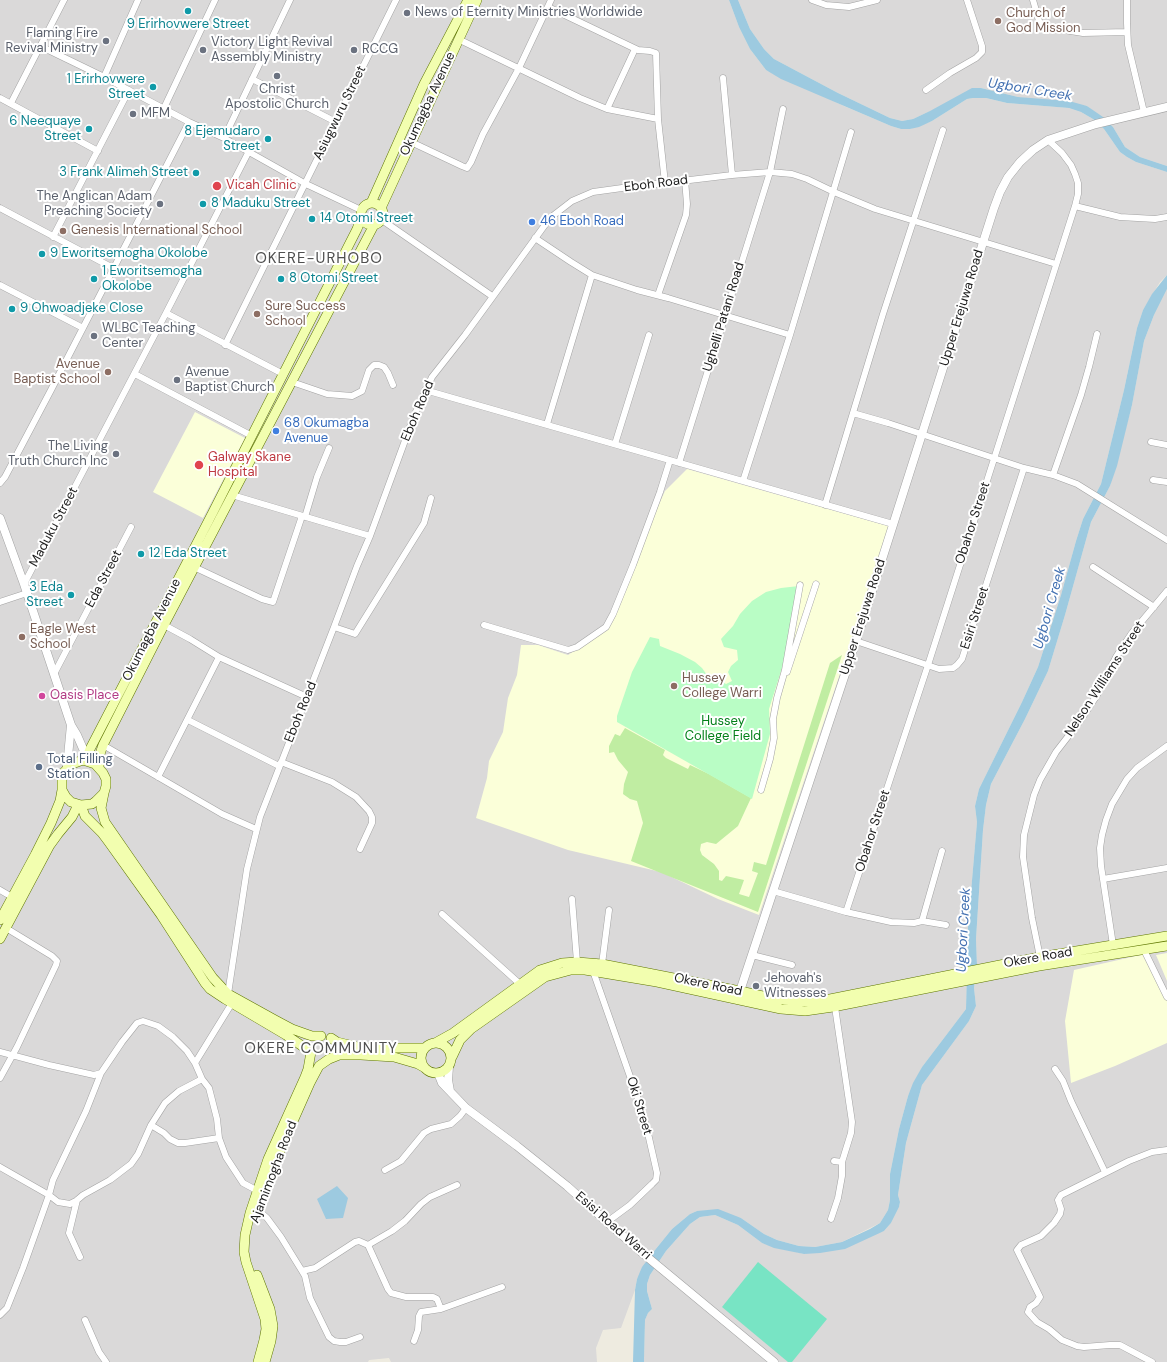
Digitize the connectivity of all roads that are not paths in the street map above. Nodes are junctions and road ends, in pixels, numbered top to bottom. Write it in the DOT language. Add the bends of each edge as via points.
graph roads {
  1 [pos="64,0"];
  2 [pos="138,0"];
  3 [pos="215,0"];
  4 [pos="290,0"];
  5 [pos="396,0"];
  6 [pos="468,0"];
  7 [pos="477,0"];
  8 [pos="551,0"];
  9 [pos="812,0"];
  10 [pos="877,0"];
  11 [pos="967,0"];
  12 [pos="1033,0"];
  13 [pos="1127,0"];
  14 [pos="548,7"];
  15 [pos="1127,32"];
  16 [pos="458,40"];
  17 [pos="40,46"];
  18 [pos="635,48"];
  19 [pos="519,68"];
  20 [pos="104,77"];
  21 [pos="724,78"];
  22 [pos="252,79"];
  23 [pos="129,90"];
  24 [pos="926,90"];
  25 [pos="0,98"];
  26 [pos="11,104"];
  27 [pos="1167,107"];
  28 [pos="164,108"];
  29 [pos="608,109"];
  30 [pos="783,109"];
  31 [pos="1144,112"];
  32 [pos="658,119"];
  33 [pos="189,122"];
  34 [pos="336,122"];
  35 [pos="943,130"];
  36 [pos="851,132"];
  37 [pos="224,138"];
  38 [pos="1048,140"];
  39 [pos="410,142"];
  40 [pos="98,151"];
  41 [pos="249,151"];
  42 [pos="770,172"];
  43 [pos="732,175"];
  44 [pos="685,180"];
  45 [pos="665,183"];
  46 [pos="306,184"];
  47 [pos="834,192"];
  48 [pos="371,203"];
  49 [pos="1075,206"];
  50 [pos="0,208"];
  51 [pos="381,208"];
  52 [pos="361,214"];
  53 [pos="1167,217"];
  54 [pos="914,221"];
  55 [pos="378,223"];
  56 [pos="53,237"];
  57 [pos="535,238"];
  58 [pos="983,242"];
  59 [pos="1056,264"];
  60 [pos="113,268"];
  61 [pos="592,274"];
  62 [pos="0,285"];
  63 [pos="658,295"];
  64 [pos="492,296"];
  65 [pos="166,313"];
  66 [pos="725,315"];
  67 [pos="83,328"];
  68 [pos="1097,334"];
  69 [pos="649,335"];
  70 [pos="790,335"];
  71 [pos="225,344"];
  72 [pos="135,374"];
  73 [pos="283,374"];
  74 [pos="292,382"];
  75 [pos="393,385"];
  76 [pos="425,390"];
  77 [pos="853,413"];
  78 [pos="547,424"];
  79 [pos="922,435"];
  80 [pos="252,436"];
  81 [pos="1151,442"];
  82 [pos="616,444"];
  83 [pos="1167,446"];
  84 [pos="329,448"];
  85 [pos="994,457"];
  86 [pos="670,460"];
  87 [pos="679,463"];
  88 [pos="1024,468"];
  89 [pos="1053,476"];
  90 [pos="1153,480"];
  91 [pos="743,481"];
  92 [pos="1167,482"];
  93 [pos="0,483"];
  94 [pos="232,495"];
  95 [pos="431,498"];
  96 [pos="825,506"];
  97 [pos="304,516"];
  98 [pos="0,518"];
  99 [pos="893,524"];
  100 [pos="131,527"];
  101 [pos="370,536"];
  102 [pos="1167,540"];
  103 [pos="194,567"];
  104 [pos="1093,567"];
  105 [pos="24,584"];
  106 [pos="800,584"];
  107 [pos="816,584"];
  108 [pos="1167,591"];
  109 [pos="27,593"];
  110 [pos="0,602"];
  111 [pos="1154,607"];
  112 [pos="164,625"];
  113 [pos="484,625"];
  114 [pos="334,627"];
  115 [pos="856,641"];
  116 [pos="219,657"];
  117 [pos="928,665"];
  118 [pos="54,674"];
  119 [pos="307,697"];
  120 [pos="775,708"];
  121 [pos="188,720"];
  122 [pos="71,725"];
  123 [pos="99,743"];
  124 [pos="1167,746"];
  125 [pos="84,760"];
  126 [pos="280,764"];
  127 [pos="67,767"];
  128 [pos="99,767"];
  129 [pos="158,777"];
  130 [pos="62,790"];
  131 [pos="761,790"];
  132 [pos="104,793"];
  133 [pos="79,805"];
  134 [pos="256,829"];
  135 [pos="360,849"];
  136 [pos="942,851"];
  137 [pos="1167,868"];
  138 [pos="1103,879"];
  139 [pos="0,890"];
  140 [pos="773,892"];
  141 [pos="12,897"];
  142 [pos="572,899"];
  143 [pos="609,910"];
  144 [pos="846,912"];
  145 [pos="442,914"];
  146 [pos="0,920"];
  147 [pos="922,921"];
  148 [pos="946,925"];
  149 [pos="6,928"];
  150 [pos="1167,936"];
  151 [pos="0,939"];
  152 [pos="1113,945"];
  153 [pos="1167,946"];
  154 [pos="1144,950"];
  155 [pos="752,954"];
  156 [pos="1040,957"];
  157 [pos="577,962"];
  158 [pos="602,964"];
  159 [pos="792,965"];
  160 [pos="593,971"];
  161 [pos="963,977"];
  162 [pos="520,984"];
  163 [pos="740,991"];
  164 [pos="228,994"];
  165 [pos="1167,997"];
  166 [pos="232,1004"];
  167 [pos="835,1007"];
  168 [pos="321,1036"];
  169 [pos="331,1038"];
  170 [pos="435,1043"];
  171 [pos="425,1048"];
  172 [pos="0,1052"];
  173 [pos="311,1052"];
  174 [pos="12,1056"];
  175 [pos="452,1057"];
  176 [pos="329,1058"];
  177 [pos="195,1063"];
  178 [pos="449,1067"];
  179 [pos="425,1068"];
  180 [pos="1055,1069"];
  181 [pos="101,1073"];
  182 [pos="438,1073"];
  183 [pos="0,1078"];
  184 [pos="202,1079"];
  185 [pos="451,1092"];
  186 [pos="466,1108"];
  187 [pos="151,1125"];
  188 [pos="219,1138"];
  189 [pos="1167,1150"];
  190 [pos="834,1161"];
  191 [pos="842,1162"];
  192 [pos="0,1167"];
  193 [pos="385,1170"];
  194 [pos="1105,1172"];
  195 [pos="457,1185"];
  196 [pos="258,1191"];
  197 [pos="49,1195"];
  198 [pos="77,1200"];
  199 [pos="258,1210"];
  200 [pos="831,1218"];
  201 [pos="606,1222"];
  202 [pos="368,1246"];
  203 [pos="80,1257"];
  204 [pos="302,1271"];
  205 [pos="502,1287"];
  206 [pos="441,1309"];
  207 [pos="0,1316"];
  208 [pos="85,1320"];
  209 [pos="360,1337"];
  210 [pos="414,1341"];
  211 [pos="106,1362"];
  212 [pos="258,1362"];
  213 [pos="265,1362"];
  214 [pos="774,1362"];
  215 [pos="1152,1362"];
  1 -- 17 [label="street"];
  2 -- 20 [label="street"];
  3 -- 28 [label="street"];
  4 -- 22 [label="street"];
  5 -- 34 [label="street, Asiugwuru Street"];
  6 -- 48 [label="main road, Okumagba Avenue" via="424,84"];
  7 -- 16 [label="main road, Okumagba Avenue"];
  8 -- 14 [label="street"];
  9 -- 10 [label="street" via="826,5 849,7"];
  11 -- 24 [label="street" via="982,52"];
  12 -- 15 [label="street" via="1039,21 1045,27 1083,33"];
  13 -- 15 [label="street"];
  14 -- 18 [label="street"];
  14 -- 19 [label="street"];
  15 -- 31 [label="street"];
  16 -- 19 [label="street"];
  16 -- 39 [label="main road, Okumagba Avenue"];
  17 -- 20 [label="street"];
  17 -- 26 [label="street"];
  18 -- 29 [label="street"];
  18 -- 32 [label="street" via="656,53"];
  19 -- 29 [label="street"];
  19 -- 39 [label="street" via="467,168"];
  20 -- 23 [label="street"];
  21 -- 43 [label="street"];
  22 -- 34 [label="street"];
  22 -- 37 [label="street"];
  23 -- 28 [label="street"];
  23 -- 40 [label="street"];
  25 -- 26 [label="street"];
  26 -- 40 [label="street"];
  27 -- 31 [label="street, Upper Erejuwa Road"];
  28 -- 33 [label="street"];
  29 -- 32 [label="street"];
  30 -- 42 [label="street, Ughelli Patani Road"];
  31 -- 38 [label="street, Upper Erejuwa Road"];
  32 -- 45 [label="street"];
  33 -- 37 [label="street"];
  33 -- 60 [label="street"];
  34 -- 46 [label="street, Asiugwuru Street"];
  35 -- 54 [label="street"];
  36 -- 47 [label="street"];
  37 -- 41 [label="street"];
  38 -- 49 [label="street, Obahor Street" via="1072,165 1078,188"];
  38 -- 58 [label="street, Upper Erejuwa Road" via="1033,150 1008,176 996,202"];
  39 -- 51 [label="main road, Okumagba Avenue"];
  40 -- 56 [label="street"];
  41 -- 46 [label="street"];
  41 -- 65 [label="street, Maduku Street"];
  42 -- 43 [label="street, Eboh Road"];
  42 -- 47 [label="street, Eboh Road" via="792,174"];
  42 -- 66 [label="street, Ughelli Patani Road"];
  43 -- 44 [label="street, Eboh Road"];
  44 -- 45 [label="street, Eboh Road"];
  44 -- 63 [label="street" via="686,215"];
  45 -- 57 [label="street, Eboh Road" via="593,192 572,201 550,218"];
  46 -- 52 [label="street"];
  46 -- 71 [label="street, Asiugwuru Street"];
  47 -- 54 [label="street, Eboh Road"];
  47 -- 70 [label="street"];
  48 -- 51 [label="main road"];
  48 -- 52 [label="main road" via="365,205"];
  49 -- 53 [label="street" via="1120,216"];
  49 -- 59 [label="street, Obahor Street"];
  50 -- 56 [label="street"];
  51 -- 55 [label="main road" via="383,214"];
  52 -- 55 [label="main road" via="367,224"];
  52 -- 73 [label="main road, Okumagba Avenue" via="357,229"];
  54 -- 58 [label="street, Eboh Road"];
  54 -- 77 [label="street"];
  55 -- 64 [label="street"];
  55 -- 74 [label="main road, Okumagba Avenue"];
  56 -- 60 [label="street"];
  57 -- 61 [label="street"];
  57 -- 64 [label="street, Eboh Road"];
  58 -- 59 [label="street, Eboh Road"];
  58 -- 79 [label="street, Upper Erejuwa Road"];
  59 -- 85 [label="street, Obahor Street"];
  60 -- 67 [label="street"];
  61 -- 63 [label="street"];
  61 -- 78 [label="street"];
  62 -- 67 [label="street"];
  63 -- 66 [label="street"];
  64 -- 76 [label="street, Eboh Road" via="432,376"];
  65 -- 71 [label="street"];
  65 -- 72 [label="street, Maduku Street"];
  66 -- 70 [label="street"];
  66 -- 87 [label="street, Ughelli Patani Road"];
  67 -- 93 [label="street"];
  68 -- 89 [label="street" via="1081,395"];
  69 -- 82 [label="street"];
  70 -- 91 [label="street"];
  71 -- 73 [label="street"];
  72 -- 80 [label="street"];
  72 -- 105 [label="street, Maduku Street"];
  73 -- 80 [label="main road, Okumagba Avenue"];
  74 -- 75 [label="street" via="327,394 352,396 362,391 369,370 374,365 379,365 384,367"];
  74 -- 94 [label="main road, Okumagba Avenue"];
  76 -- 78 [label="street"];
  76 -- 101 [label="street, Eboh Road"];
  77 -- 79 [label="street"];
  77 -- 96 [label="street"];
  78 -- 82 [label="street"];
  79 -- 85 [label="street"];
  79 -- 99 [label="street, Upper Erejuwa Road"];
  80 -- 123 [label="main road, Okumagba Avenue"];
  81 -- 83 [label="street"];
  82 -- 86 [label="street"];
  84 -- 97 [label="street"];
  85 -- 88 [label="street"];
  85 -- 117 [label="street, Obahor Street"];
  86 -- 87 [label="street"];
  86 -- 113 [label="street" via="633,565 606,627 577,647 568,650"];
  87 -- 91 [label="street"];
  88 -- 89 [label="street"];
  88 -- 117 [label="street, Esiri Street" via="962,659 953,668 939,669"];
  89 -- 102 [label="street" via="1077,484"];
  90 -- 92 [label="street"];
  91 -- 96 [label="street"];
  94 -- 97 [label="street"];
  94 -- 103 [label="main road, Okumagba Avenue"];
  95 -- 114 [label="street" via="424,523 355,634"];
  96 -- 99 [label="street"];
  97 -- 101 [label="street"];
  97 -- 103 [label="street" via="273,602"];
  98 -- 105 [label="street"];
  99 -- 115 [label="street, Upper Erejuwa Road"];
  100 -- 118 [label="street, Eda Street"];
  101 -- 114 [label="street, Eboh Road"];
  103 -- 112 [label="main road, Okumagba Avenue"];
  104 -- 111 [label="street"];
  105 -- 109 [label="street"];
  106 -- 120 [label="street" via="785,670"];
  107 -- 120 [label="street"];
  108 -- 111 [label="street, Nelson Williams Street"];
  109 -- 110 [label="street"];
  109 -- 118 [label="street"];
  111 -- 156 [label="street, Nelson Williams Street" via="1116,657 1097,695 1056,752 1034,795 1024,835 1023,857"];
  112 -- 116 [label="street"];
  112 -- 123 [label="main road, Okumagba Avenue"];
  114 -- 119 [label="street, Eboh Road"];
  115 -- 117 [label="street, Esiri Street"];
  115 -- 140 [label="street, Upper Erejuwa Road"];
  116 -- 119 [label="street"];
  116 -- 121 [label="street"];
  117 -- 144 [label="street, Obahor Street"];
  118 -- 122 [label="street"];
  119 -- 126 [label="street, Eboh Road"];
  120 -- 131 [label="street" via="774,738"];
  121 -- 126 [label="street"];
  121 -- 129 [label="street"];
  122 -- 125 [label="street" via="84,751"];
  122 -- 127 [label="street"];
  123 -- 125 [label="main road"];
  123 -- 128 [label="main road"];
  123 -- 129 [label="street"];
  124 -- 138 [label="street" via="1137,768 1112,804 1101,842"];
  125 -- 127 [label="main road"];
  125 -- 128 [label="main road"];
  126 -- 134 [label="street, Eboh Road"];
  126 -- 135 [label="street" via="332,782 356,797 372,817 372,823"];
  127 -- 130 [label="main road" via="62,778"];
  128 -- 132 [label="main road" via="106,779"];
  129 -- 134 [label="street" via="222,814"];
  130 -- 133 [label="main road" via="71,802"];
  130 -- 141 [label="main road" via="45,836"];
  132 -- 133 [label="main road" via="92,804"];
  132 -- 164 [label="main road" via="100,808 104,822 212,978"];
  133 -- 149 [label="main road" via="50,845"];
  133 -- 166 [label="main road" via="161,915 205,983"];
  134 -- 164 [label="street, Eboh Road" via="246,869"];
  136 -- 147 [label="street"];
  137 -- 138 [label="street"];
  138 -- 152 [label="street"];
  139 -- 141 [label="street"];
  140 -- 144 [label="street"];
  140 -- 155 [label="street, Upper Erejuwa Road"];
  141 -- 146 [label="main road"];
  142 -- 157 [label="street"];
  143 -- 158 [label="street"];
  144 -- 147 [label="street" via="891,922"];
  145 -- 162 [label="street"];
  147 -- 148 [label="street"];
  149 -- 151 [label="main road"];
  149 -- 174 [label="street" via="57,961"];
  150 -- 152 [label="main road, Okere Road"];
  152 -- 156 [label="main road, Okere Road"];
  153 -- 154 [label="main road, Okere Road"];
  154 -- 161 [label="main road, Okere Road" via="1039,966 976,979"];
  154 -- 165 [label="street"];
  155 -- 159 [label="street"];
  155 -- 163 [label="street, Upper Erejuwa Road"];
  156 -- 161 [label="main road, Okere Road" via="979,969"];
  157 -- 158 [label="main road, Okere Road"];
  157 -- 162 [label="main road, Okere Road" via="550,966"];
  158 -- 163 [label="main road, Okere Road"];
  160 -- 167 [label="main road, Okere Road" via="794,1011"];
  160 -- 175 [label="main road, Okere Road" via="571,970 545,977 466,1034 460,1040"];
  160 -- 201 [label="street, Oki Street" via="639,1102 657,1173 652,1184 630,1205"];
  161 -- 163 [label="main road, Okere Road" via="908,984 813,1002 788,1002"];
  161 -- 167 [label="main road, Okere Road"];
  162 -- 170 [label="main road, Okere Road"];
  164 -- 168 [label="main road" via="292,1029 312,1036"];
  166 -- 173 [label="main road"];
  166 -- 177 [label="street"];
  167 -- 191 [label="street" via="852,1122"];
  168 -- 169 [label="main road"];
  168 -- 173 [label="main road" via="314,1040"];
  169 -- 171 [label="main road" via="362,1048"];
  169 -- 176 [label="main road" via="335,1049"];
  170 -- 171 [label="main road"];
  170 -- 175 [label="main road" via="448,1048"];
  171 -- 179 [label="main road" via="421,1058"];
  172 -- 174 [label="street"];
  173 -- 176 [label="main road" via="318,1059"];
  173 -- 196 [label="main road, Ajamimogha Road" via="305,1077 268,1159"];
  174 -- 181 [label="street" via="94,1075"];
  174 -- 183 [label="street"];
  175 -- 178 [label="main road"];
  176 -- 179 [label="main road" via="339,1055 394,1057"];
  176 -- 199 [label="main road, Ajamimogha Road" via="319,1066 310,1083 275,1162"];
  177 -- 181 [label="street" via="187,1051 166,1031 143,1021 137,1023"];
  177 -- 184 [label="street"];
  178 -- 182 [label="main road"];
  178 -- 185 [label="street" via="448,1080"];
  179 -- 182 [label="main road"];
  180 -- 194 [label="street"];
  181 -- 197 [label="street" via="53,1180"];
  182 -- 185 [label="street, Esisi Road Warri" via="442,1083"];
  184 -- 187 [label="street" via="165,1102"];
  184 -- 188 [label="street" via="209,1088"];
  185 -- 186 [label="street, Esisi Road Warri"];
  186 -- 193 [label="street" via="451,1124 430,1129 401,1161"];
  186 -- 201 [label="street, Esisi Road Warri" via="567,1186"];
  187 -- 188 [label="street" via="178,1143"];
  187 -- 198 [label="street" via="131,1164"];
  188 -- 196 [label="street" via="226,1157 243,1183"];
  189 -- 194 [label="street" via="1134,1158"];
  190 -- 191 [label="street"];
  191 -- 200 [label="street" via="838,1198"];
  192 -- 197 [label="street"];
  194 -- 215 [label="street" via="1060,1196 1060,1214 1054,1223 1041,1236 1021,1245 1017,1250 1040,1297 1028,1312 1037,1322 1069,1344 1084,1347 1120,1345"];
  195 -- 202 [label="street" via="430,1197 405,1221"];
  196 -- 212 [label="main road, Ajamimogha Road" via="247,1228 244,1252 265,1319 266,1329"];
  197 -- 198 [label="street" via="58,1202 70,1204"];
  197 -- 207 [label="street" via="7,1308"];
  198 -- 203 [label="street" via="69,1233"];
  199 -- 204 [label="street" via="281,1237"];
  199 -- 213 [label="main road, Ajamimogha Road" via="252,1226 250,1253 252,1265 270,1309 273,1326"];
  201 -- 214 [label="street, Esisi Road Warri"];
  202 -- 204 [label="street" via="359,1241 355,1242 315,1268"];
  202 -- 206 [label="street" via="391,1293 406,1297 433,1297 437,1299"];
  204 -- 209 [label="street" via="310,1298 329,1338 346,1342"];
  205 -- 206 [label="street"];
  206 -- 210 [label="street" via="421,1312"];
  208 -- 211 [label="street"];
}
